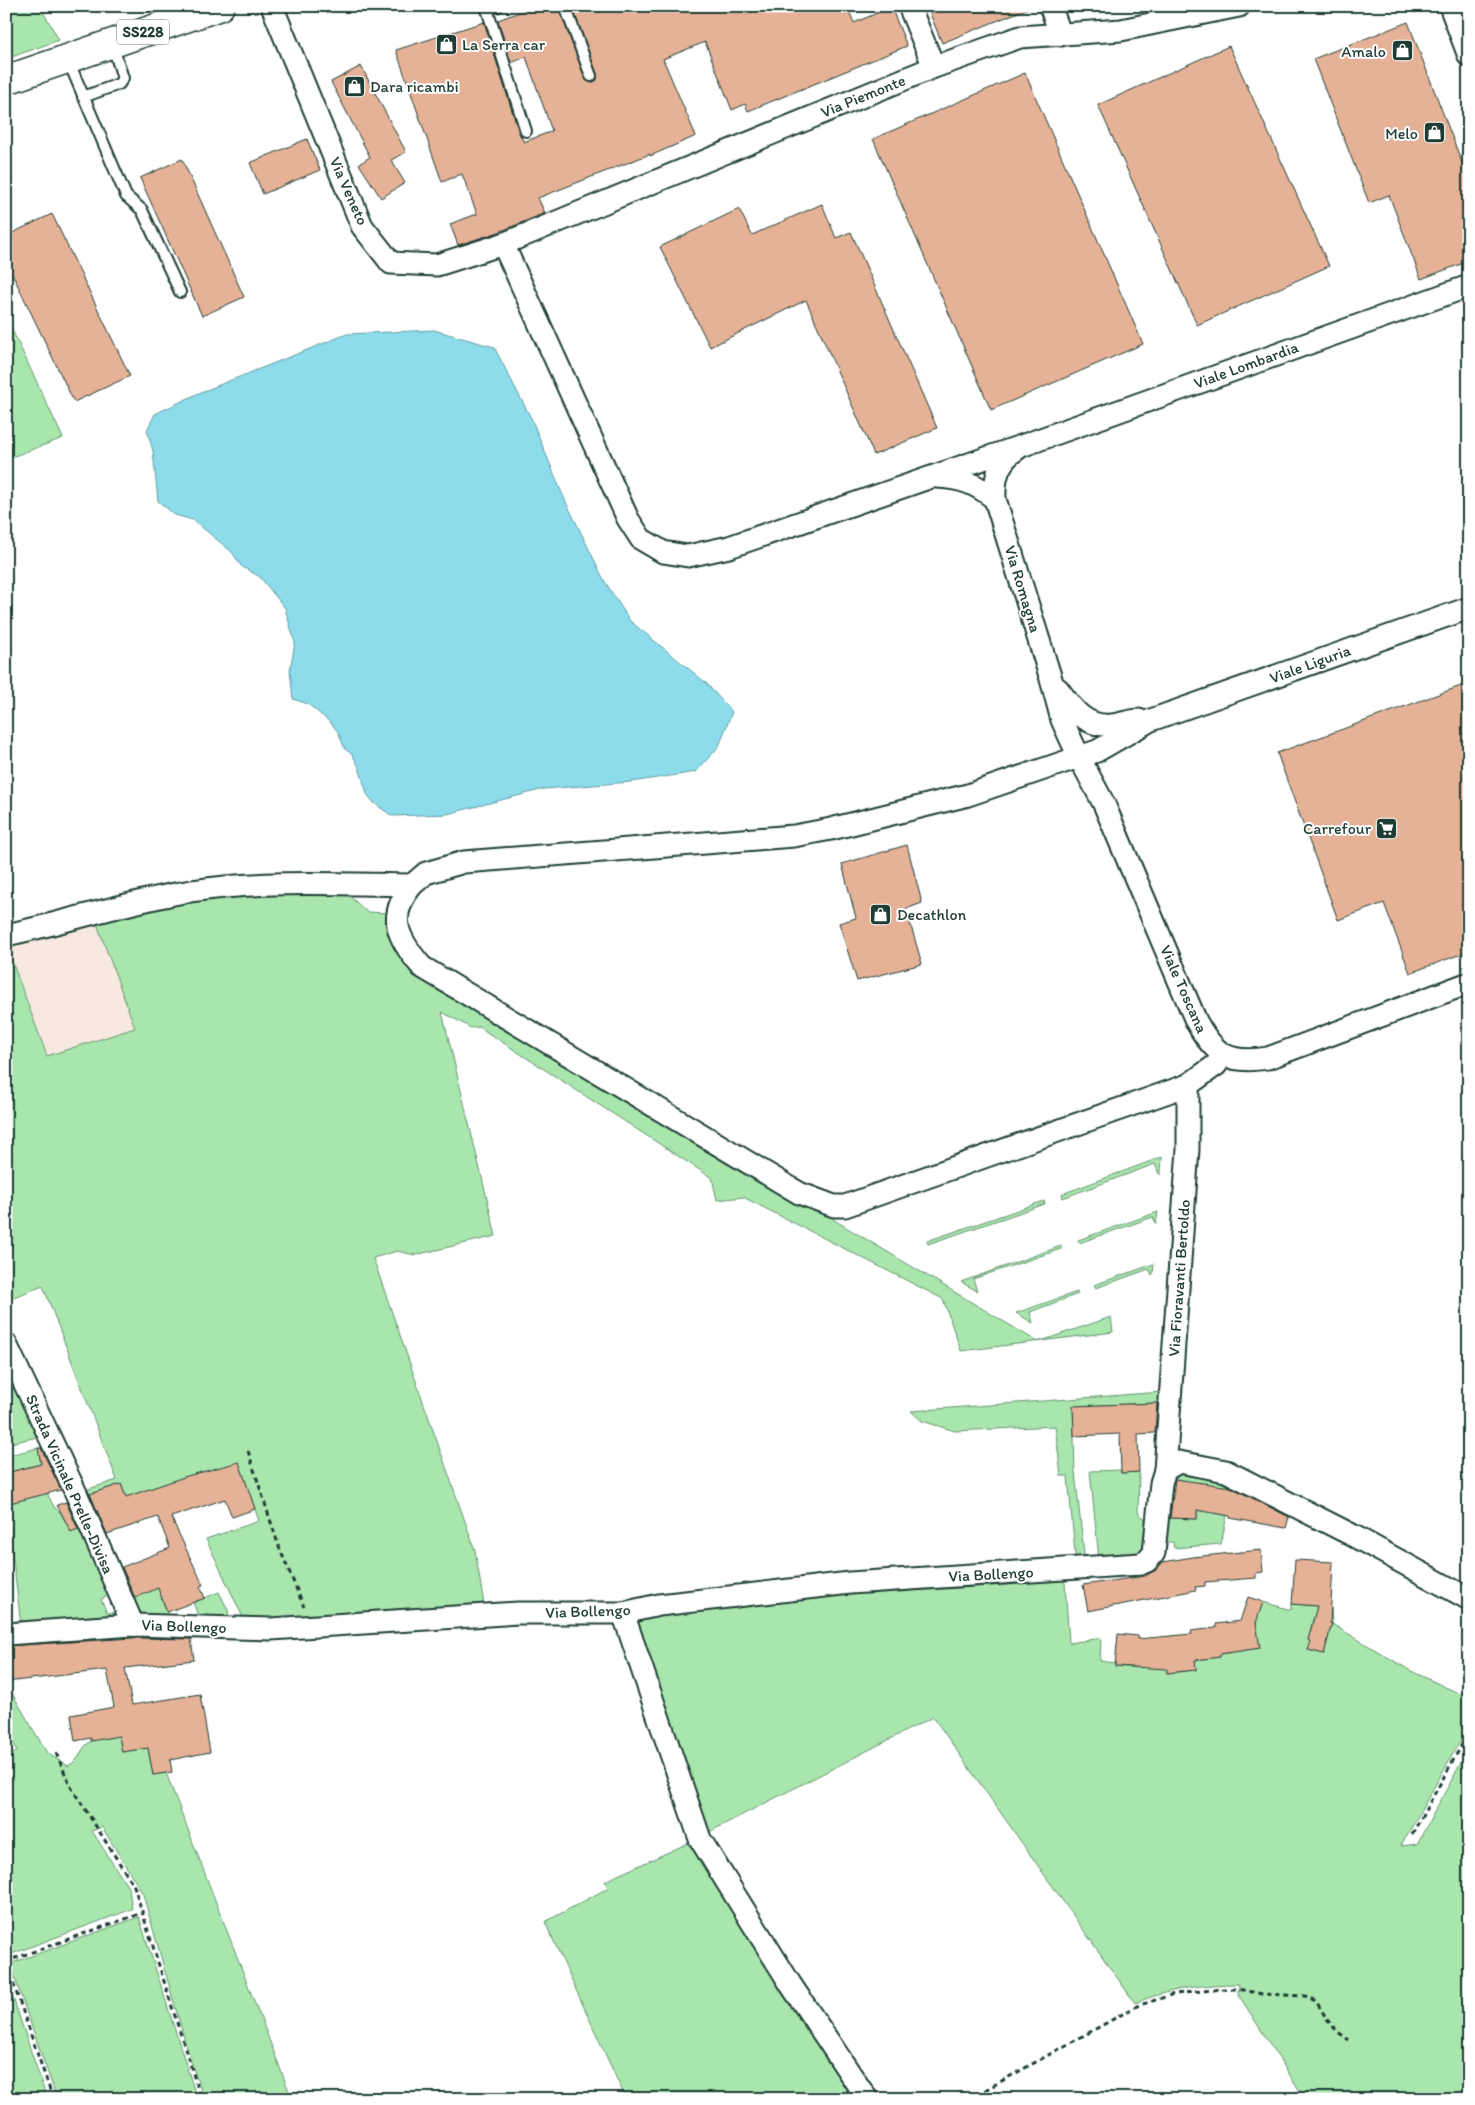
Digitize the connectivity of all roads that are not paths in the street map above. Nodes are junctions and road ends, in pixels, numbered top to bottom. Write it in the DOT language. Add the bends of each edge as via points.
graph roads {
  1 [pos="220,6"];
  2 [pos="272,6"];
  3 [pos="498,6"];
  4 [pos="565,6"];
  5 [pos="909,6"];
  6 [pos="1050,6"];
  7 [pos="1450,6"];
  8 [pos="1230,7"];
  9 [pos="486,8"];
  10 [pos="170,14"];
  11 [pos="1061,35"];
  12 [pos="111,44"];
  13 [pos="1469,56"];
  14 [pos="68,59"];
  15 [pos="934,66"];
  16 [pos="591,76"];
  17 [pos="6,80"];
  18 [pos="83,97"];
  19 [pos="526,131"];
  20 [pos="504,244"];
  21 [pos="1469,286"];
  22 [pos="180,292"];
  23 [pos="1024,445"];
  24 [pos="929,476"];
  25 [pos="995,499"];
  26 [pos="1469,608"];
  27 [pos="1051,679"];
  28 [pos="1151,720"];
  29 [pos="1079,757"];
  30 [pos="412,885"];
  31 [pos="6,935"];
  32 [pos="1469,983"];
  33 [pos="1223,1055"];
  34 [pos="1188,1085"];
  35 [pos="6,1344"];
  36 [pos="1163,1476"];
  37 [pos="1469,1599"];
  38 [pos="623,1613"];
  39 [pos="133,1625"];
  40 [pos="6,1634"];
  41 [pos="867,2099"];
  1 -- 10 [label="main road, SS228"];
  2 -- 20 [label="street, Via Veneto" via="362,226 392,263 437,265"];
  3 -- 9 [label="lane"];
  4 -- 16 [label="lane"];
  5 -- 15 [label="street"];
  6 -- 11 [label="street"];
  7 -- 13 [label="street"];
  8 -- 11 [label="street, Via Piemonte" via="1121,30"];
  9 -- 19 [label="lane"];
  10 -- 12 [label="main road, SS228"];
  11 -- 15 [label="street, Via Piemonte" via="1020,37"];
  12 -- 14 [label="main road, SS228"];
  12 -- 18 [label="lane" via="123,78 119,84"];
  14 -- 17 [label="main road, SS228"];
  14 -- 18 [label="lane"];
  15 -- 20 [label="street, Via Piemonte"];
  18 -- 22 [label="lane" via="126,196 142,210"];
  20 -- 24 [label="street" via="628,519 641,539 662,552 688,556 729,547"];
  21 -- 23 [label="street, Viale Lombardia"];
  23 -- 24 [label="street"];
  23 -- 25 [label="street, Via Romagna" via="1007,455 997,470"];
  24 -- 25 [label="street" via="954,477 978,485"];
  25 -- 27 [label="street, Via Romagna"];
  26 -- 28 [label="street, Viale Liguria"];
  27 -- 28 [label="street" via="1080,717 1092,723 1113,725"];
  27 -- 29 [label="street, Viale Toscana" via="1062,720"];
  28 -- 29 [label="street"];
  29 -- 30 [label="street" via="968,795 831,829 794,836 464,862 426,873"];
  29 -- 33 [label="street, Viale Toscana" via="1104,804 1196,1021 1206,1039"];
  30 -- 31 [label="street" via="336,884 190,891"];
  30 -- 34 [label="street" via="400,904 398,930 407,950 422,967 799,1193 834,1206 845,1206"];
  32 -- 33 [label="street" via="1268,1058 1248,1061"];
  33 -- 34 [label="street" via="1216,1065"];
  34 -- 36 [label="street, Via Fioravanti Bertoldo" via="1188,1149"];
  35 -- 39 [label="street, Strada Vicinale Prelle-Divisa"];
  36 -- 37 [label="street" via="1179,1462 1226,1471"];
  36 -- 38 [label="street, Via Bollengo" via="1154,1552 1147,1562 1140,1564 850,1583 660,1605"];
  38 -- 39 [label="street, Via Bollengo" via="518,1613 271,1629"];
  38 -- 41 [label="street" via="700,1839"];
  39 -- 40 [label="street, Via Bollengo"];
}
